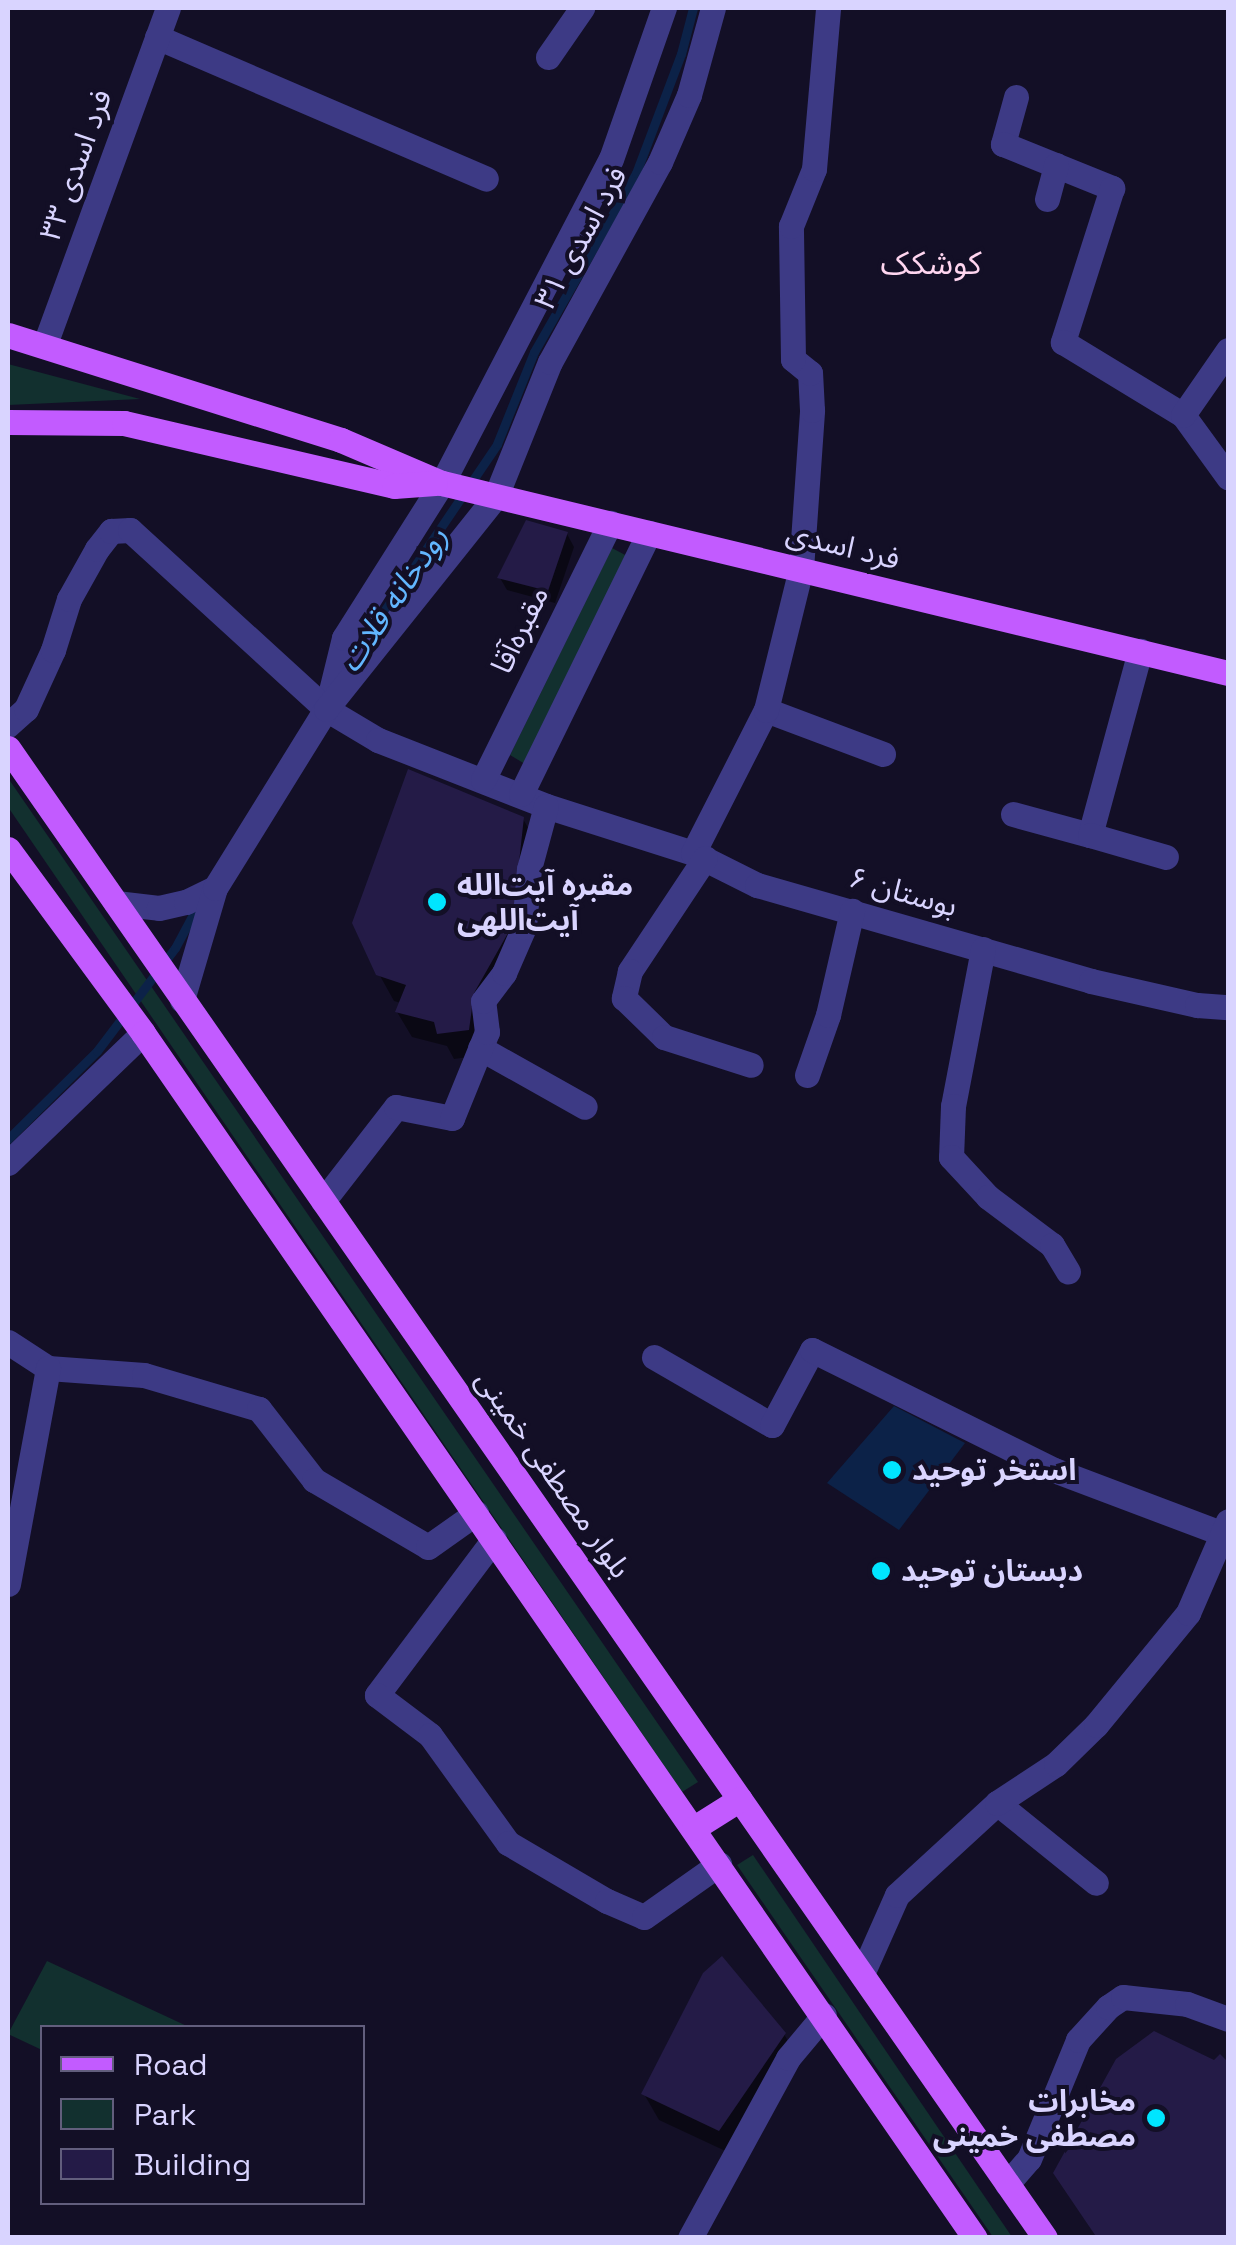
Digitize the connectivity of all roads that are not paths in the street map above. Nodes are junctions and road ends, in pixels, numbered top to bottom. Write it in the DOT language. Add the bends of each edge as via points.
graph roads {
  1 [pos="168,8"];
  2 [pos="582,8"];
  3 [pos="664,8"];
  4 [pos="713,8"];
  5 [pos="828,8"];
  6 [pos="157,37"];
  7 [pos="548,57"];
  8 [pos="1016,97"];
  9 [pos="1056,165"];
  10 [pos="486,178"];
  11 [pos="1046,199"];
  12 [pos="8,334"];
  13 [pos="46,344"];
  14 [pos="1228,350"];
  15 [pos="1183,415"];
  16 [pos="13,425"];
  17 [pos="1228,477"];
  18 [pos="442,483"];
  19 [pos="496,496"];
  20 [pos="607,528"];
  21 [pos="645,542"];
  22 [pos="800,569"];
  23 [pos="1140,651"];
  24 [pos="1228,673"];
  25 [pos="326,709"];
  26 [pos="766,710"];
  27 [pos="8,725"];
  28 [pos="8,748"];
  29 [pos="883,754"];
  30 [pos="495,755"];
  31 [pos="483,780"];
  32 [pos="527,783"];
  33 [pos="558,808"];
  34 [pos="1014,814"];
  35 [pos="1090,835"];
  36 [pos="8,849"];
  37 [pos="698,856"];
  38 [pos="1166,857"];
  39 [pos="216,888"];
  40 [pos="116,904"];
  41 [pos="852,911"];
  42 [pos="984,949"];
  43 [pos="181,999"];
  44 [pos="1228,1007"];
  45 [pos="142,1032"];
  46 [pos="480,1048"];
  47 [pos="750,1065"];
  48 [pos="807,1075"];
  49 [pos="585,1107"];
  50 [pos="8,1162"];
  51 [pos="323,1201"];
  52 [pos="1068,1272"];
  53 [pos="8,1342"];
  54 [pos="654,1356"];
  55 [pos="48,1368"];
  56 [pos="476,1513"];
  57 [pos="1224,1526"];
  58 [pos="494,1539"];
  59 [pos="8,1584"];
  60 [pos="740,1800"];
  61 [pos="998,1802"];
  62 [pos="694,1828"];
  63 [pos="719,1864"];
  64 [pos="1096,1883"];
  65 [pos="862,1974"];
  66 [pos="824,2015"];
  67 [pos="1228,2019"];
  68 [pos="1007,2184"];
  69 [pos="690,2238"];
  70 [pos="975,2238"];
  71 [pos="1045,2238"];
  1 -- 6 [label="street, فرد اسدی ۳۳"];
  2 -- 7 [label="street"];
  3 -- 18 [label="street, فرد اسدی ۳۱" via="611,160"];
  4 -- 19 [label="street, فرد اسدی ۳۱" via="689,95 660,162 550,362"];
  5 -- 22 [label="street" via="814,170 791,226 793,359 810,373 812,410"];
  6 -- 10 [label="street"];
  6 -- 13 [label="street, فرد اسدی ۳۳"];
  8 -- 9 [label="street" via="1002,144"];
  9 -- 11 [label="street"];
  9 -- 15 [label="street" via="1112,188 1063,342"];
  12 -- 13 [label="main road, فرد اسدی"];
  13 -- 18 [label="main road, فرد اسدی" via="340,440"];
  14 -- 15 [label="street"];
  15 -- 17 [label="street"];
  16 -- 18 [label="main road, فرد اسدی" via="124,423 394,486"];
  18 -- 19 [label="main road, فرد اسدی"];
  18 -- 25 [label="street, فرد اسدی ۳۱" via="344,638"];
  19 -- 20 [label="main road, فرد اسدی"];
  19 -- 25 [label="street, فرد اسدی ۳۱"];
  20 -- 21 [label="main road, فرد اسدی"];
  20 -- 30 [label="street, مقبره‌آقا"];
  21 -- 22 [label="main road, فرد اسدی"];
  21 -- 32 [label="street"];
  22 -- 23 [label="main road, فرد اسدی"];
  22 -- 26 [label="street"];
  23 -- 24 [label="main road, فرد اسدی"];
  23 -- 35 [label="street"];
  25 -- 27 [label="street" via="130,530 111,530 69,599 26,709"];
  25 -- 31 [label="street" via="378,740"];
  25 -- 39 [label="street"];
  26 -- 29 [label="street"];
  26 -- 37 [label="street"];
  28 -- 40 [label="main road, بلوار مصطفی خمینی"];
  30 -- 31 [label="street, مقبره‌آقا"];
  30 -- 32 [label="street"];
  31 -- 32 [label="street"];
  32 -- 33 [label="street"];
  33 -- 37 [label="street, بوستان ۶"];
  33 -- 46 [label="street" via="528,869 524,927 483,1001 487,1032"];
  34 -- 35 [label="street"];
  35 -- 38 [label="street"];
  36 -- 45 [label="main road"];
  37 -- 41 [label="street, بوستان ۶" via="757,885"];
  37 -- 47 [label="street" via="630,971 624,998 664,1038"];
  39 -- 40 [label="street" via="159,908"];
  39 -- 43 [label="street"];
  40 -- 43 [label="main road, بلوار مصطفی خمینی"];
  41 -- 42 [label="street, بوستان ۶"];
  41 -- 48 [label="street"];
  42 -- 44 [label="street, بوستان ۶" via="1091,982"];
  42 -- 52 [label="street" via="953,1106 951,1157 988,1197 1052,1245"];
  43 -- 51 [label="main road, بلوار مصطفی خمینی"];
  45 -- 50 [label="street"];
  45 -- 56 [label="main road"];
  46 -- 49 [label="street"];
  46 -- 51 [label="street" via="452,1118 396,1107"];
  51 -- 60 [label="main road, بلوار مصطفی خمینی"];
  53 -- 55 [label="street"];
  54 -- 57 [label="street" via="772,1425 812,1350 1054,1470"];
  55 -- 56 [label="street" via="144,1374 259,1410 314,1480 428,1547"];
  55 -- 59 [label="street"];
  56 -- 58 [label="main road"];
  57 -- 61 [label="street" via="1188,1612 1096,1725 1056,1764"];
  58 -- 62 [label="main road"];
  58 -- 63 [label="street" via="376,1695 430,1735 508,1843 644,1917"];
  60 -- 62 [label="main road"];
  60 -- 65 [label="main road, بلوار مصطفی خمینی"];
  61 -- 64 [label="street"];
  61 -- 65 [label="street" via="897,1895"];
  62 -- 63 [label="main road"];
  63 -- 66 [label="main road"];
  65 -- 68 [label="main road, بلوار مصطفی خمینی"];
  66 -- 69 [label="street" via="788,2058"];
  66 -- 70 [label="main road"];
  67 -- 68 [label="street" via="1186,2004 1123,1997 1108,2007 1078,2040 1029,2159"];
  68 -- 71 [label="main road, بلوار مصطفی خمینی"];
}
